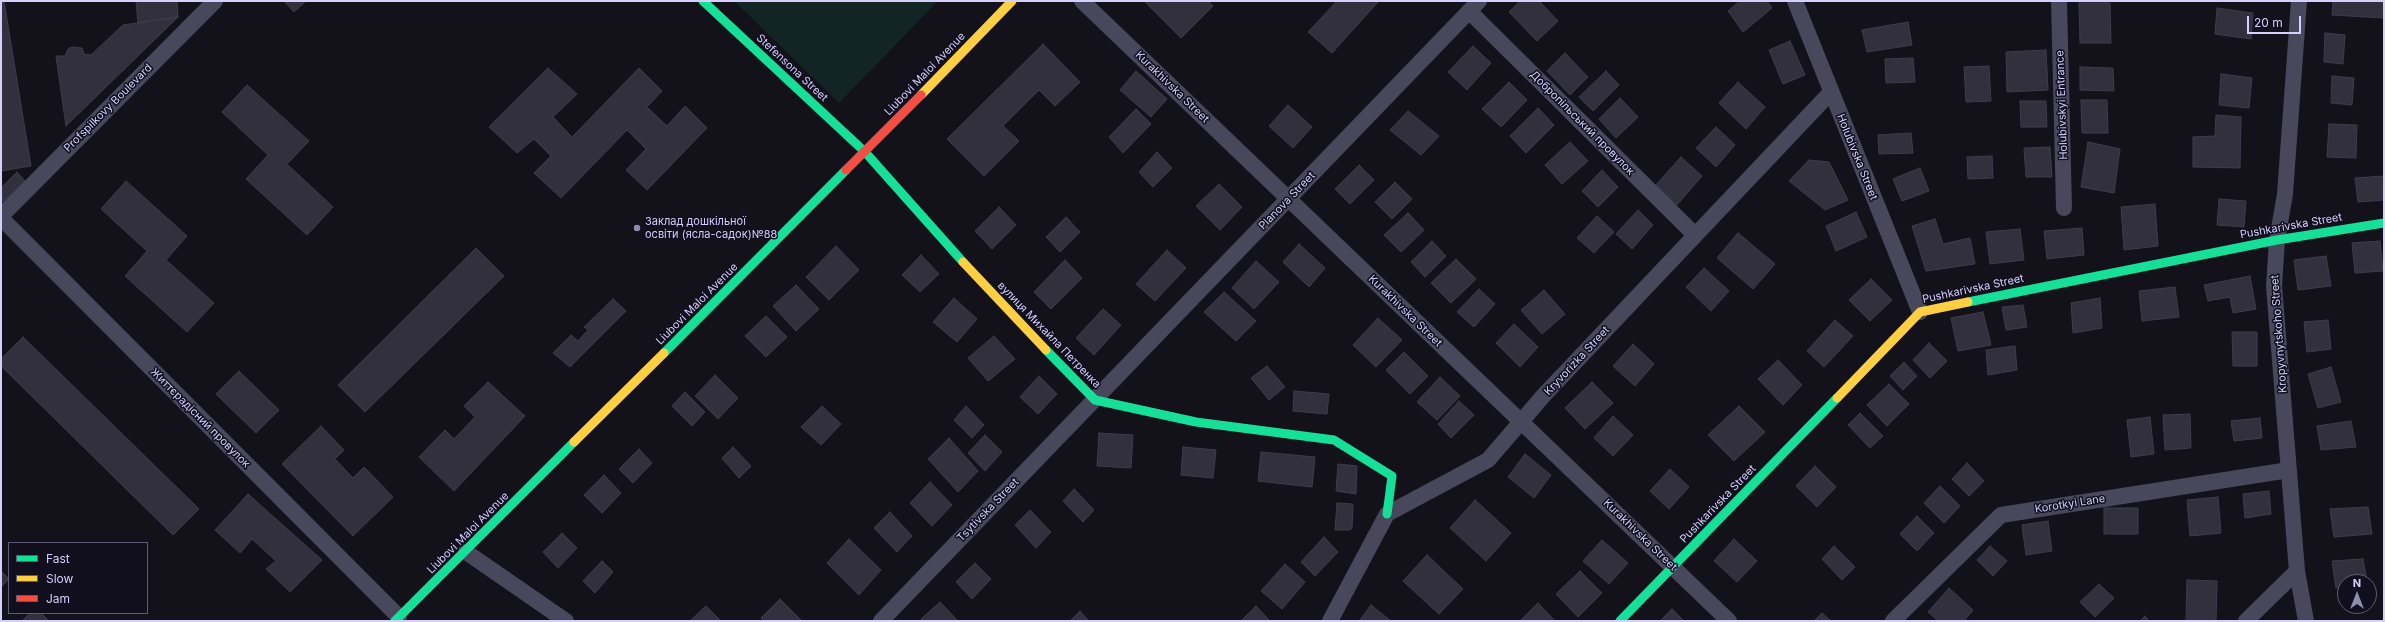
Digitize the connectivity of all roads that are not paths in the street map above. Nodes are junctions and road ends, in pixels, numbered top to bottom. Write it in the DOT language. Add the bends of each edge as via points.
graph roads {
  1 [pos="215,1"];
  2 [pos="703,1"];
  3 [pos="1012,1"];
  4 [pos="1082,1"];
  5 [pos="1795,1"];
  6 [pos="2059,1"];
  7 [pos="2299,1"];
  8 [pos="1474,6"];
  9 [pos="1830,92"];
  10 [pos="865,152"];
  11 [pos="1289,199"];
  12 [pos="2064,208"];
  13 [pos="1,217"];
  14 [pos="2384,223"];
  15 [pos="1695,235"];
  16 [pos="2277,240"];
  17 [pos="1920,312"];
  18 [pos="1095,400"];
  19 [pos="1521,422"];
  20 [pos="2289,470"];
  21 [pos="1387,514"];
  22 [pos="466,552"];
  23 [pos="1674,567"];
  24 [pos="2297,571"];
  25 [pos="397,619"];
  26 [pos="566,621"];
  27 [pos="881,621"];
  28 [pos="1330,621"];
  29 [pos="1620,621"];
  30 [pos="1729,621"];
  31 [pos="1893,621"];
  32 [pos="2246,621"];
  33 [pos="2306,621"];
  1 -- 13 [label="street, Profspilkovy Boulevard"];
  2 -- 10 [label="street, Stefensona Street"];
  3 -- 10 [label="street, Liubovi Maloi Avenue"];
  4 -- 11 [label="street, Kurakhivska Street"];
  5 -- 9 [label="street, Holubivska Street"];
  6 -- 12 [label="street, Holubivskyi Entrance"];
  7 -- 16 [label="street, Kropyvnytskoho Street" via="2285,194"];
  8 -- 11 [label="street, Planova Street"];
  8 -- 15 [label="street, Добропільський провулок"];
  9 -- 15 [label="street, Kryvorizka Street"];
  9 -- 17 [label="street, Holubivska Street"];
  10 -- 18 [label="street, вулиця Михайла Петренка" via="974,275"];
  10 -- 22 [label="street, Liubovi Maloi Avenue"];
  11 -- 18 [label="street, Planova Street"];
  11 -- 19 [label="street, Kurakhivska Street"];
  13 -- 25 [label="street, Життєрадісний провулок"];
  14 -- 16 [label="street, Pushkarivska Street"];
  15 -- 19 [label="street, Kryvorizka Street"];
  16 -- 17 [label="street, Pushkarivska Street"];
  16 -- 20 [label="street, Kropyvnytskoho Street" via="2274,286"];
  17 -- 23 [label="street, Pushkarivska Street"];
  18 -- 21 [label="street, вулиця Михайла Петренка" via="1196,422 1334,440 1392,476"];
  18 -- 27 [label="street, Tsytivska Street"];
  19 -- 21 [label="street, Kryvorizka Street" via="1488,460"];
  19 -- 23 [label="street, Kurakhivska Street"];
  20 -- 24 [label="street, Kropyvnytskoho Street"];
  20 -- 31 [label="street, Korotkyi Lane" via="2001,515"];
  21 -- 28 [label="street"];
  22 -- 25 [label="street, Liubovi Maloi Avenue"];
  22 -- 26 [label="street"];
  23 -- 29 [label="street, Pushkarivska Street"];
  23 -- 30 [label="street, Kurakhivska Street"];
  24 -- 32 [label="street"];
  24 -- 33 [label="street, Kropyvnytskoho Street"];
}
